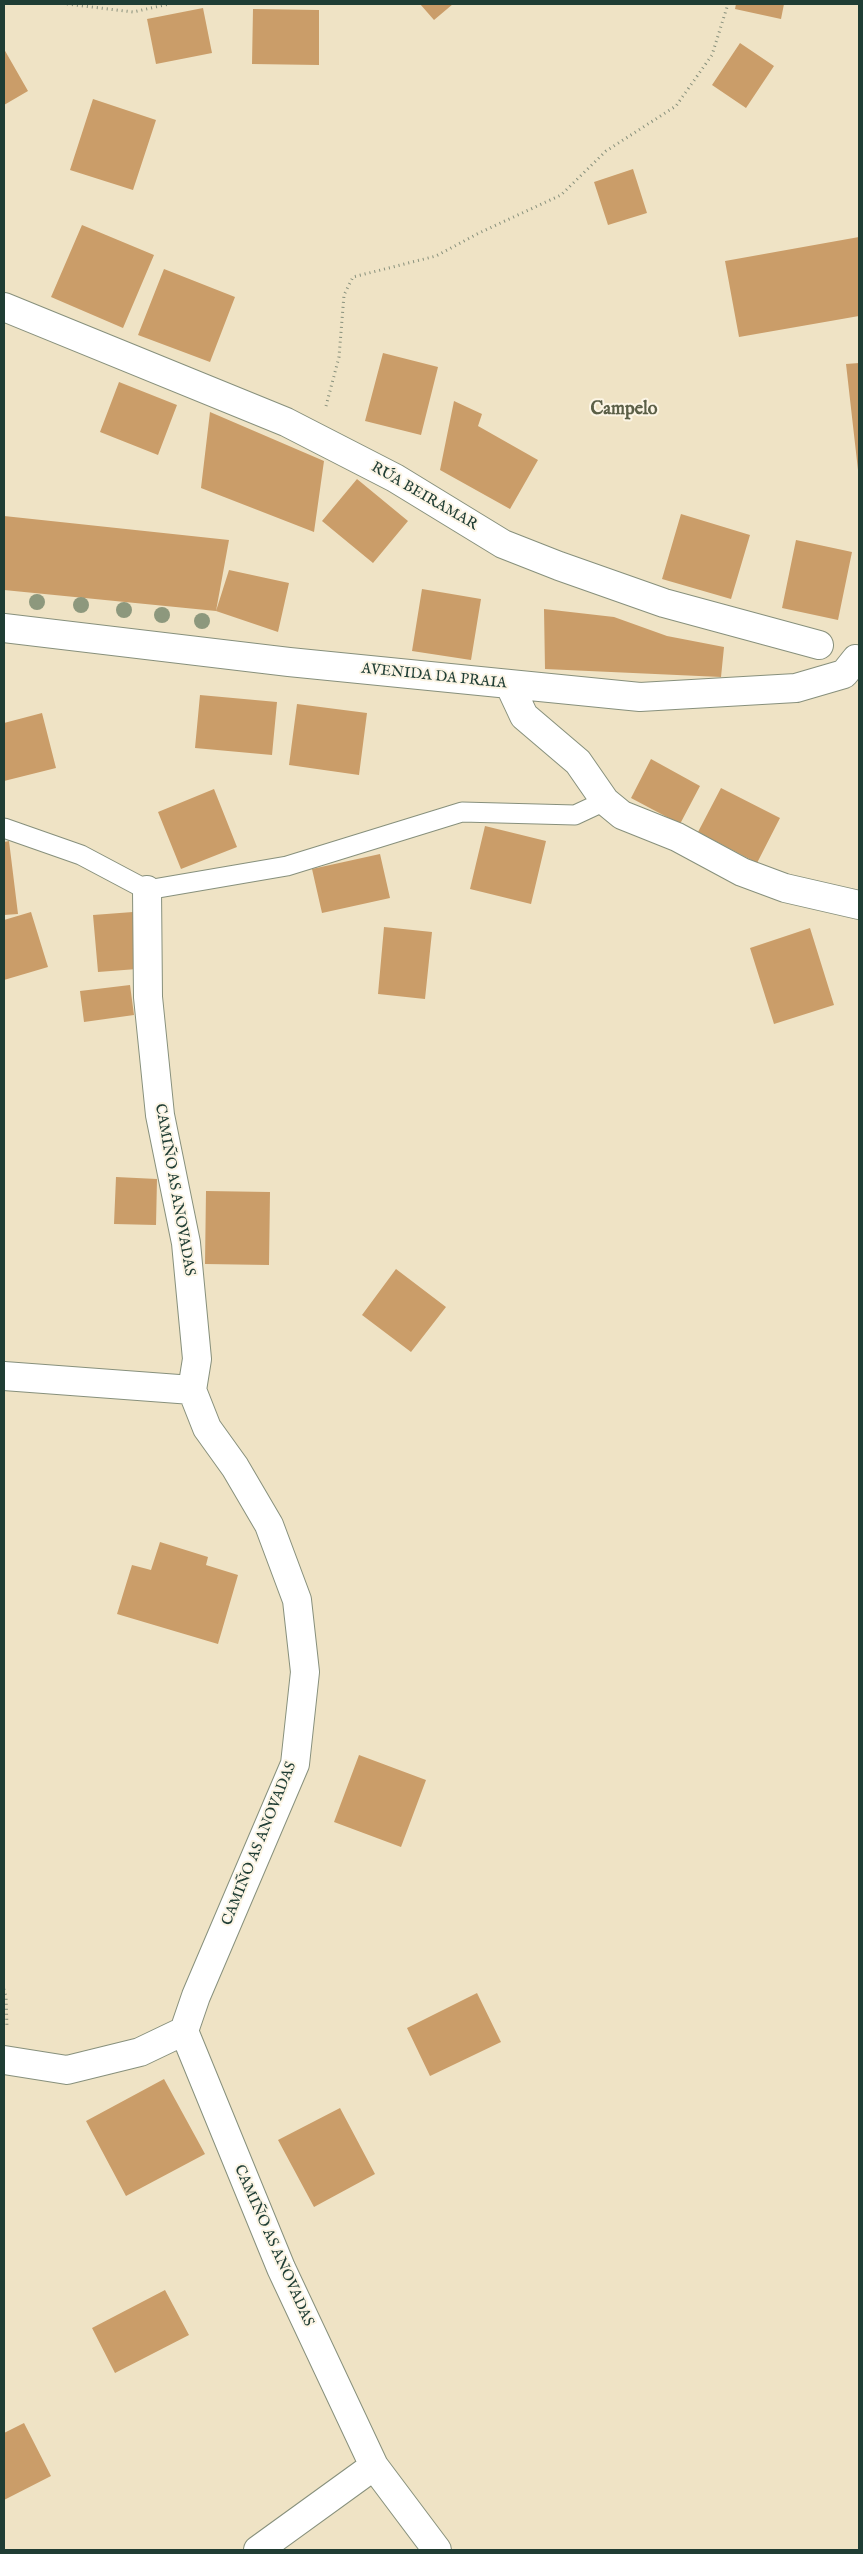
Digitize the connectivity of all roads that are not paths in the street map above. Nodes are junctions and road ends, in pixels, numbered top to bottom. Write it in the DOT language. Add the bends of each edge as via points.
graph roads {
  1 [pos="4,307"];
  2 [pos="4,628"];
  3 [pos="857,659"];
  4 [pos="509,684"];
  5 [pos="605,802"];
  6 [pos="4,828"];
  7 [pos="148,890"];
  8 [pos="859,904"];
  9 [pos="4,1376"];
  10 [pos="192,1390"];
  11 [pos="184,2031"];
  12 [pos="4,2060"];
  13 [pos="374,2466"];
  14 [pos="258,2550"];
  15 [pos="437,2550"];
  1 -- 3 [label="street, RÚA BEIRAMAR" via="251,407 318,438 395,478 503,544 664,603"];
  2 -- 4 [label="street, AVENIDA DA PRAIA"];
  3 -- 4 [label="street, AVENIDA DA PRAIA" via="844,674 796,688 640,697"];
  4 -- 5 [label="street" via="524,716 578,762"];
  5 -- 7 [label="lane" via="575,815 462,812 287,866"];
  5 -- 8 [label="street" via="622,815 677,837 742,872 785,888"];
  6 -- 7 [label="lane" via="81,855"];
  7 -- 10 [label="street, CAMIÑO AS ANOVADAS" via="148,997 160,1115 186,1243 196,1359"];
  9 -- 10 [label="street"];
  10 -- 11 [label="street, CAMIÑO AS ANOVADAS" via="207,1428 235,1467 269,1525 297,1600 305,1672 295,1764"];
  11 -- 12 [label="street" via="140,2052 67,2070"];
  11 -- 13 [label="street, CAMIÑO AS ANOVADAS" via="281,2268"];
  13 -- 14 [label="street"];
  13 -- 15 [label="street, CAMIÑO AS ANOVADAS"];
}
